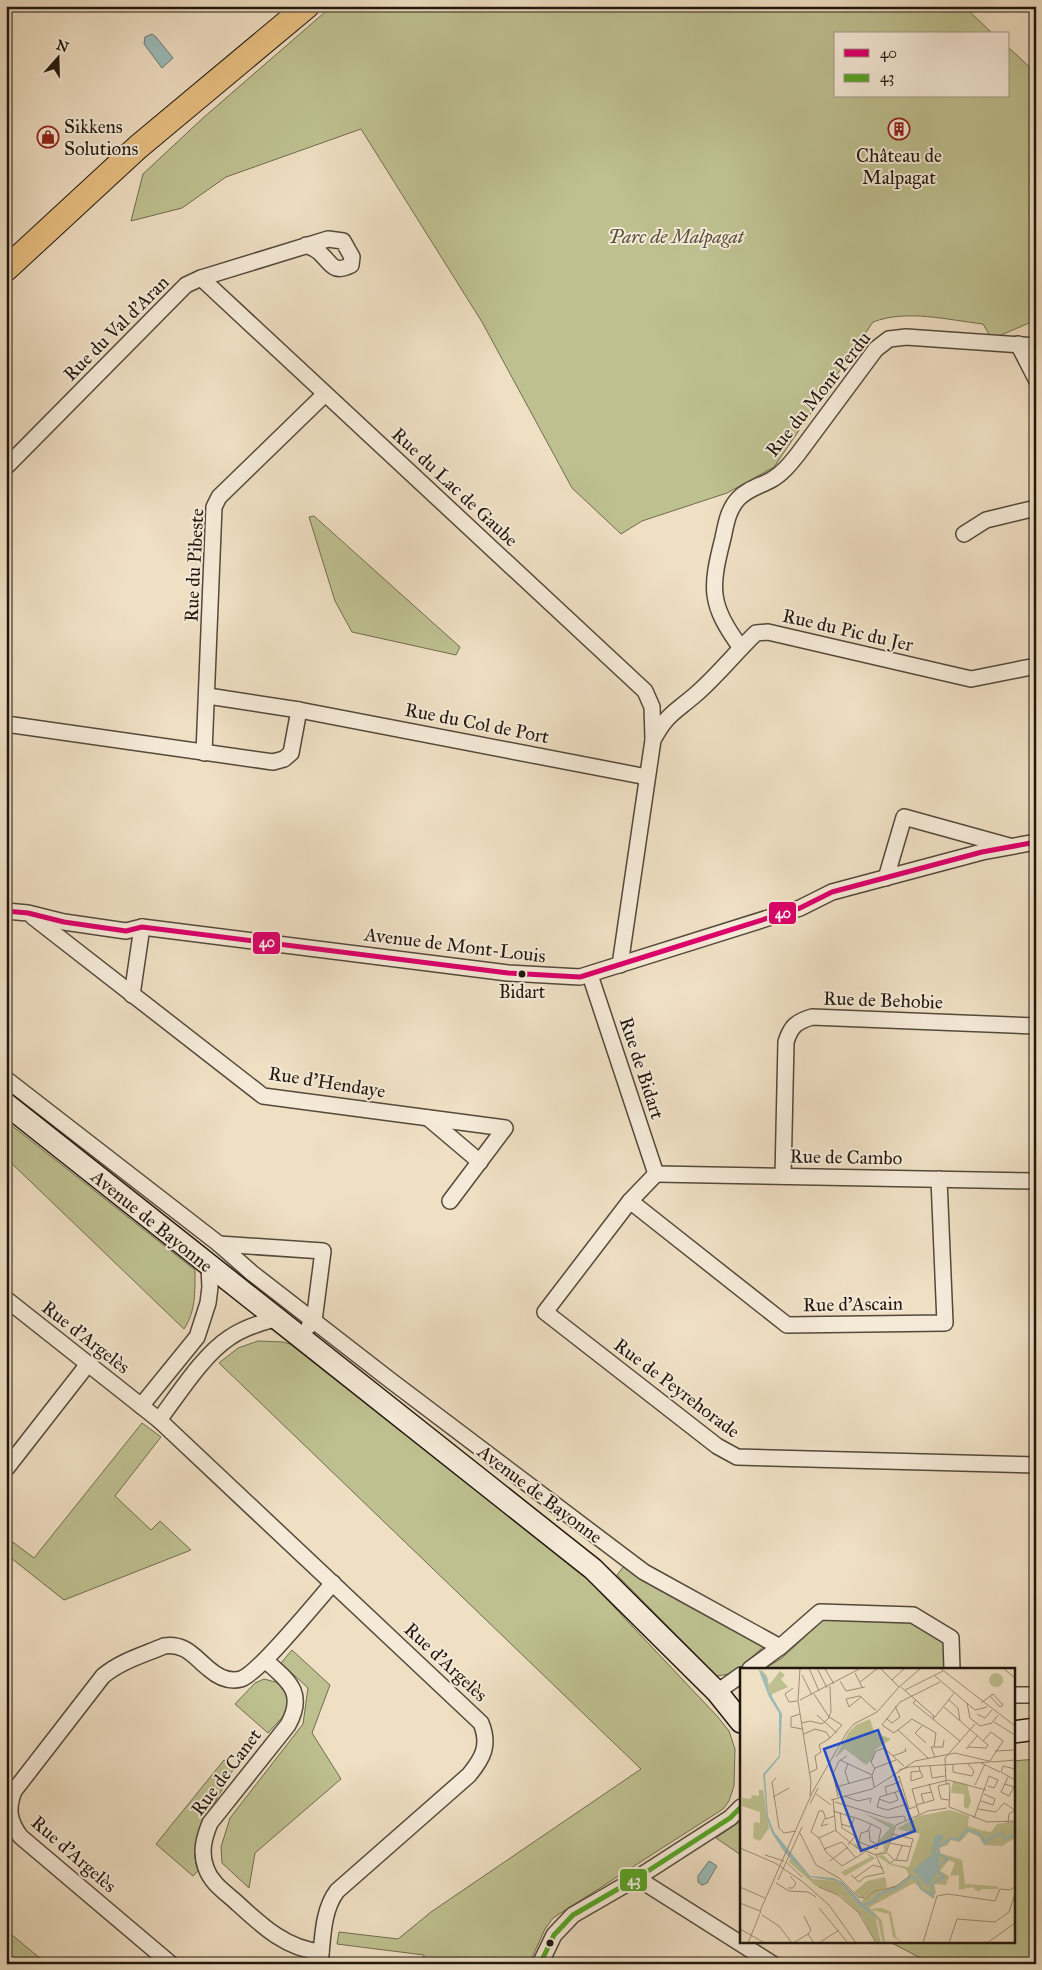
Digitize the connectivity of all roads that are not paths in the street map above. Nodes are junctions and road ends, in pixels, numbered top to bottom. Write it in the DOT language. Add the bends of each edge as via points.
graph roads {
  1 [pos="307,6"];
  2 [pos="306,245"];
  3 [pos="6,269"];
  4 [pos="201,278"];
  5 [pos="1018,344"];
  6 [pos="1036,346"];
  7 [pos="1036,379"];
  8 [pos="325,394"];
  9 [pos="6,467"];
  10 [pos="1036,508"];
  11 [pos="964,534"];
  12 [pos="741,648"];
  13 [pos="1036,666"];
  14 [pos="208,696"];
  15 [pos="299,710"];
  16 [pos="6,724"];
  17 [pos="654,740"];
  18 [pos="204,753"];
  19 [pos="647,777"];
  20 [pos="1036,842"];
  21 [pos="1012,847"];
  22 [pos="886,878"];
  23 [pos="6,911"];
  24 [pos="28,913"];
  25 [pos="142,927"];
  26 [pos="620,965"];
  27 [pos="590,975"];
  28 [pos="132,995"];
  29 [pos="1036,1026"];
  30 [pos="6,1079"];
  31 [pos="6,1104"];
  32 [pos="427,1117"];
  33 [pos="480,1162"];
  34 [pos="656,1174"];
  35 [pos="783,1176"];
  36 [pos="939,1179"];
  37 [pos="1036,1181"];
  38 [pos="450,1201"];
  39 [pos="630,1201"];
  40 [pos="219,1244"];
  41 [pos="209,1267"];
  42 [pos="6,1299"];
  43 [pos="275,1319"];
  44 [pos="314,1321"];
  45 [pos="299,1336"];
  46 [pos="88,1364"];
  47 [pos="141,1406"];
  48 [pos="159,1420"];
  49 [pos="1036,1465"];
  50 [pos="6,1469"];
  51 [pos="333,1583"];
  52 [pos="780,1647"];
  53 [pos="265,1660"];
  54 [pos="751,1668"];
  55 [pos="952,1668"];
  56 [pos="740,1676"];
  57 [pos="717,1692"];
  58 [pos="1014,1695"];
  59 [pos="1036,1695"];
  60 [pos="740,1721"];
  61 [pos="1036,1729"];
  62 [pos="1014,1732"];
  63 [pos="740,1808"];
  64 [pos="637,1878"];
  65 [pos="321,1958"];
  66 [pos="171,1964"];
  67 [pos="540,1964"];
  68 [pos="773,1964"];
  1 -- 3 [label="main road" via="138,148"];
  2 -- 4 [label="street, Rue du Val d'Aran"];
  4 -- 8 [label="street, Rue du Lac de Gaube"];
  4 -- 9 [label="street, Rue du Val d'Aran" via="186,285"];
  5 -- 6 [label="street, Rue du Mont Perdu"];
  5 -- 7 [label="street"];
  5 -- 12 [label="street, Rue du Mont Perdu" via="906,337 889,339 876,349 784,470 738,499 728,515 714,572 714,592 724,624"];
  8 -- 14 [label="street, Rue du Pibeste" via="220,497 214,507"];
  8 -- 17 [label="street, Rue du Lac de Gaube" via="645,691 652,707"];
  10 -- 11 [label="street" via="986,520"];
  12 -- 13 [label="street, Rue du Pic du Jer" via="756,634 768,632 971,679"];
  12 -- 17 [label="street, Rue du Pic du Jer" via="663,722"];
  14 -- 15 [label="street, Rue du Col de Port"];
  14 -- 18 [label="street, Rue du Pibeste"];
  15 -- 18 [label="street" via="291,753 284,759 272,762"];
  15 -- 19 [label="street, Rue du Col de Port"];
  16 -- 18 [label="street"];
  17 -- 19 [label="street, Rue du Pic du Jer"];
  19 -- 26 [label="street, Rue du Pic du Jer"];
  20 -- 21 [label="street, Avenue de Mont-Louis"];
  21 -- 22 [label="street, Avenue de Mont-Louis"];
  21 -- 22 [label="street, Avenue de Mont-Louis" via="904,817"];
  22 -- 26 [label="street, Avenue de Mont-Louis" via="832,892 800,908"];
  23 -- 24 [label="street, Avenue de Mont-Louis"];
  24 -- 25 [label="street, Avenue de Mont-Louis" via="126,931"];
  24 -- 28 [label="street, Rue d'Hendaye"];
  25 -- 27 [label="street, Avenue de Mont-Louis" via="508,973"];
  25 -- 28 [label="street"];
  26 -- 27 [label="street, Avenue de Mont-Louis"];
  27 -- 34 [label="street, Rue de Bidart"];
  28 -- 32 [label="street, Rue d'Hendaye" via="263,1096"];
  29 -- 35 [label="street, Rue de Behobie" via="812,1017 800,1021 790,1030 786,1042"];
  30 -- 40 [label="street, Avenue de Bayonne"];
  31 -- 41 [label="street, Avenue de Bayonne"];
  32 -- 33 [label="street"];
  32 -- 33 [label="street, Rue d'Hendaye" via="505,1128"];
  33 -- 38 [label="street, Rue d'Hendaye"];
  34 -- 35 [label="street, Rue de Cambo"];
  34 -- 39 [label="street, Rue de Peyrehorade"];
  35 -- 36 [label="street, Rue de Cambo"];
  36 -- 37 [label="street, Rue de Cambo"];
  36 -- 39 [label="street, Rue d'Ascain" via="945,1323 787,1325"];
  39 -- 49 [label="street, Rue de Peyrehorade" via="545,1312 717,1446 737,1457"];
  40 -- 44 [label="street, Avenue de Bayonne" via="252,1274"];
  40 -- 44 [label="street, Avenue de Bayonne" via="322,1251"];
  41 -- 43 [label="street, Avenue de Bayonne"];
  41 -- 47 [label="street" via="208,1303 198,1337"];
  42 -- 46 [label="street, Rue d'Argelès"];
  43 -- 45 [label="street, Avenue de Bayonne"];
  43 -- 48 [label="street" via="228,1338 212,1352"];
  44 -- 45 [label="street"];
  44 -- 52 [label="street, Avenue de Bayonne" via="644,1572"];
  45 -- 57 [label="street, Avenue de Bayonne" via="593,1569"];
  46 -- 47 [label="street, Rue d'Argelès"];
  46 -- 50 [label="street"];
  47 -- 48 [label="street, Rue d'Argelès"];
  48 -- 51 [label="street, Rue d'Argelès"];
  51 -- 53 [label="street, Rue d'Argelès"];
  51 -- 65 [label="street, Rue d'Argelès" via="475,1716 486,1739 481,1759 469,1775 334,1895 327,1910"];
  52 -- 54 [label="street"];
  52 -- 55 [label="street" via="820,1612 913,1615 951,1638"];
  53 -- 65 [label="street, Rue de Canet" via="294,1689 294,1715 210,1823 203,1842 204,1861 212,1880 268,1931"];
  53 -- 66 [label="street, Rue d'Argelès" via="246,1676 231,1680 217,1675 190,1651 179,1646 164,1646 120,1664 103,1676 19,1783 10,1801 11,1820 21,1837"];
  56 -- 57 [label="street"];
  57 -- 60 [label="street, Avenue de Bayonne"];
  58 -- 59 [label="street"];
  61 -- 62 [label="street"];
  63 -- 64 [label="street" via="730,1818"];
  64 -- 67 [label="street" via="572,1915 554,1935"];
  64 -- 68 [label="street"];
}
